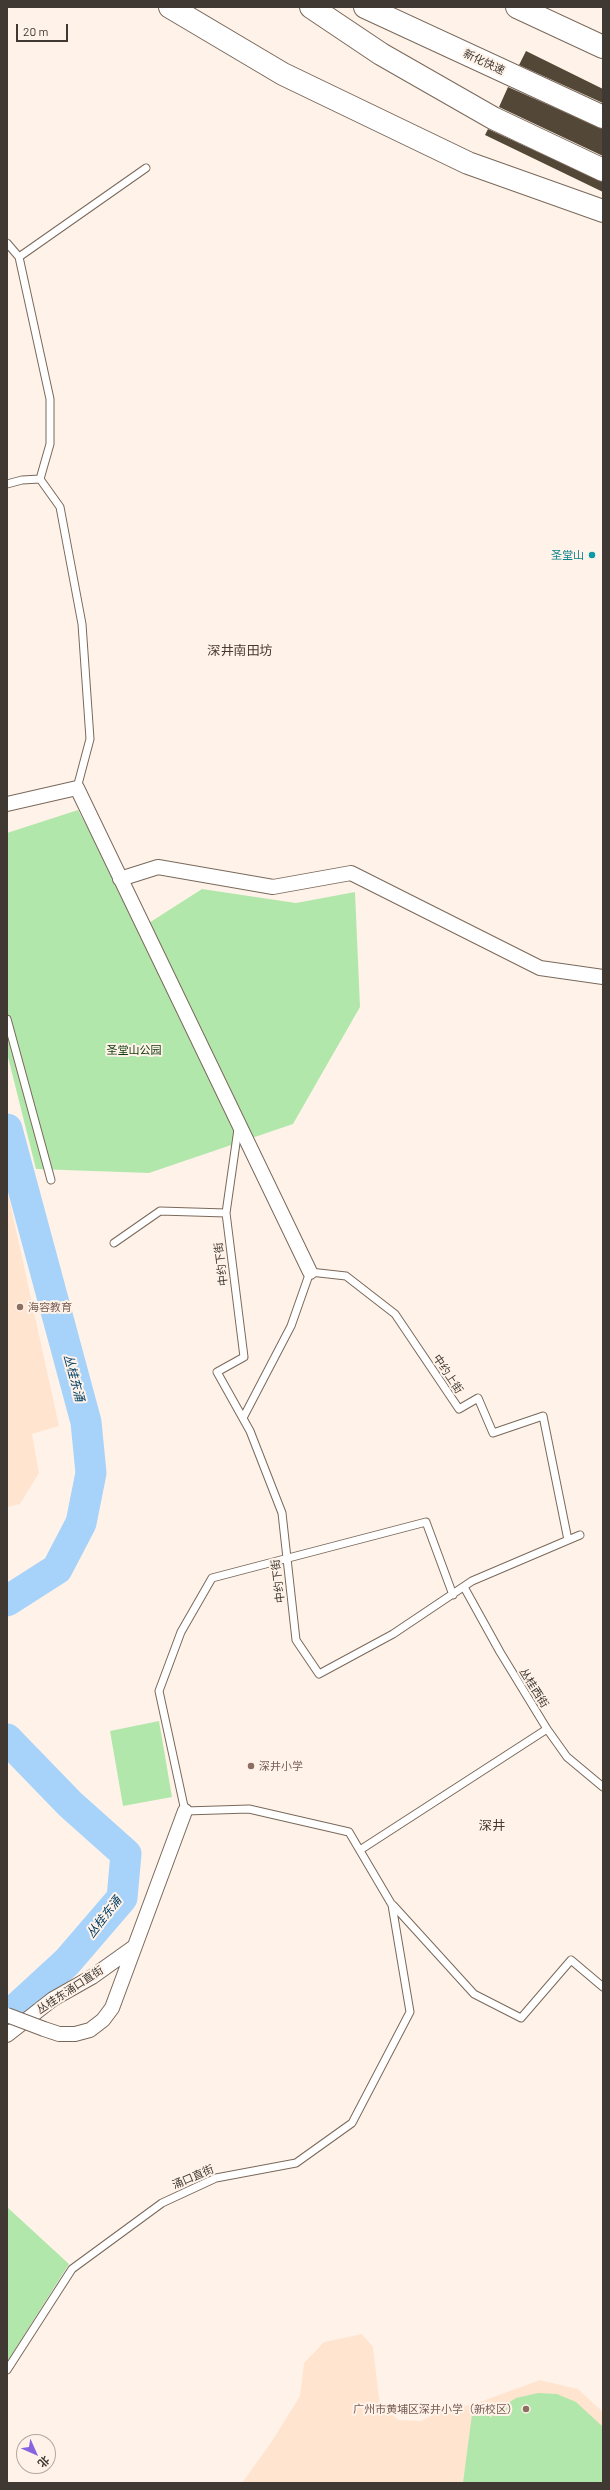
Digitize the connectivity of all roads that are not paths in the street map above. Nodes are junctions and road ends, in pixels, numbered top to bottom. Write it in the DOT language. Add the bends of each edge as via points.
graph roads {
  1 [pos="170,7"];
  2 [pos="311,7"];
  3 [pos="365,7"];
  4 [pos="517,7"];
  5 [pos="603,47"];
  6 [pos="603,117"];
  7 [pos="146,168"];
  8 [pos="603,170"];
  9 [pos="603,211"];
  10 [pos="7,243"];
  11 [pos="19,257"];
  12 [pos="40,479"];
  13 [pos="7,484"];
  14 [pos="76,788"];
  15 [pos="7,804"];
  16 [pos="120,879"];
  17 [pos="603,977"];
  18 [pos="7,1019"];
  19 [pos="239,1127"];
  20 [pos="51,1180"];
  21 [pos="226,1213"];
  22 [pos="114,1243"];
  23 [pos="310,1272"];
  24 [pos="243,1418"];
  25 [pos="580,1535"];
  26 [pos="568,1540"];
  27 [pos="286,1557"];
  28 [pos="464,1587"];
  29 [pos="453,1595"];
  30 [pos="547,1729"];
  31 [pos="603,1787"];
  32 [pos="185,1811"];
  33 [pos="360,1850"];
  34 [pos="392,1905"];
  35 [pos="134,1947"];
  36 [pos="603,1987"];
  37 [pos="7,2015"];
  38 [pos="7,2035"];
  39 [pos="7,2370"];
  1 -- 9 [label="highway" via="282,74 468,163"];
  2 -- 8 [label="highway" via="381,54 493,118"];
  3 -- 6 [label="highway, 新化快速"];
  4 -- 5 [label="highway"];
  7 -- 11 [label="lane"];
  10 -- 11 [label="lane"];
  11 -- 12 [label="lane" via="50,399 50,444"];
  12 -- 13 [label="lane"];
  12 -- 14 [label="lane" via="60,507 82,624 90,738"];
  14 -- 15 [label="street"];
  14 -- 16 [label="street"];
  16 -- 17 [label="street" via="158,867 273,887 351,873 540,968"];
  16 -- 19 [label="street"];
  18 -- 20 [label="lane"];
  19 -- 21 [label="lane"];
  19 -- 23 [label="street"];
  21 -- 22 [label="lane" via="160,1212"];
  21 -- 24 [label="lane, 中约下街" via="244,1357 217,1372"];
  23 -- 24 [label="lane" via="291,1326"];
  23 -- 26 [label="lane, 中约上街" via="346,1276 395,1314 459,1409 478,1398 493,1432 543,1416"];
  24 -- 27 [label="lane, 中约下街" via="282,1513"];
  25 -- 26 [label="lane, 中约下街"];
  26 -- 28 [label="lane, 中约下街" via="472,1581"];
  27 -- 29 [label="lane" via="426,1522"];
  27 -- 29 [label="lane, 中约下街" via="296,1640 319,1674 394,1634"];
  27 -- 32 [label="lane" via="212,1578 181,1632 159,1691"];
  28 -- 29 [label="lane, 中约下街"];
  28 -- 30 [label="lane, 丛桂西街"];
  30 -- 31 [label="lane, 丛桂西街" via="567,1757"];
  30 -- 33 [label="lane"];
  32 -- 33 [label="lane" via="257,1810 349,1832"];
  32 -- 35 [label="street"];
  33 -- 34 [label="lane"];
  34 -- 36 [label="lane" via="474,1994 521,2018 571,1960"];
  34 -- 39 [label="lane, 涌口直街" via="410,2012 352,2123 296,2163 216,2178 162,2203 72,2269"];
  35 -- 37 [label="street, bridge" via="112,2008 90,2030 75,2034 59,2034"];
  35 -- 38 [label="street, 丛桂东涌口直街" via="53,1999"];
}
